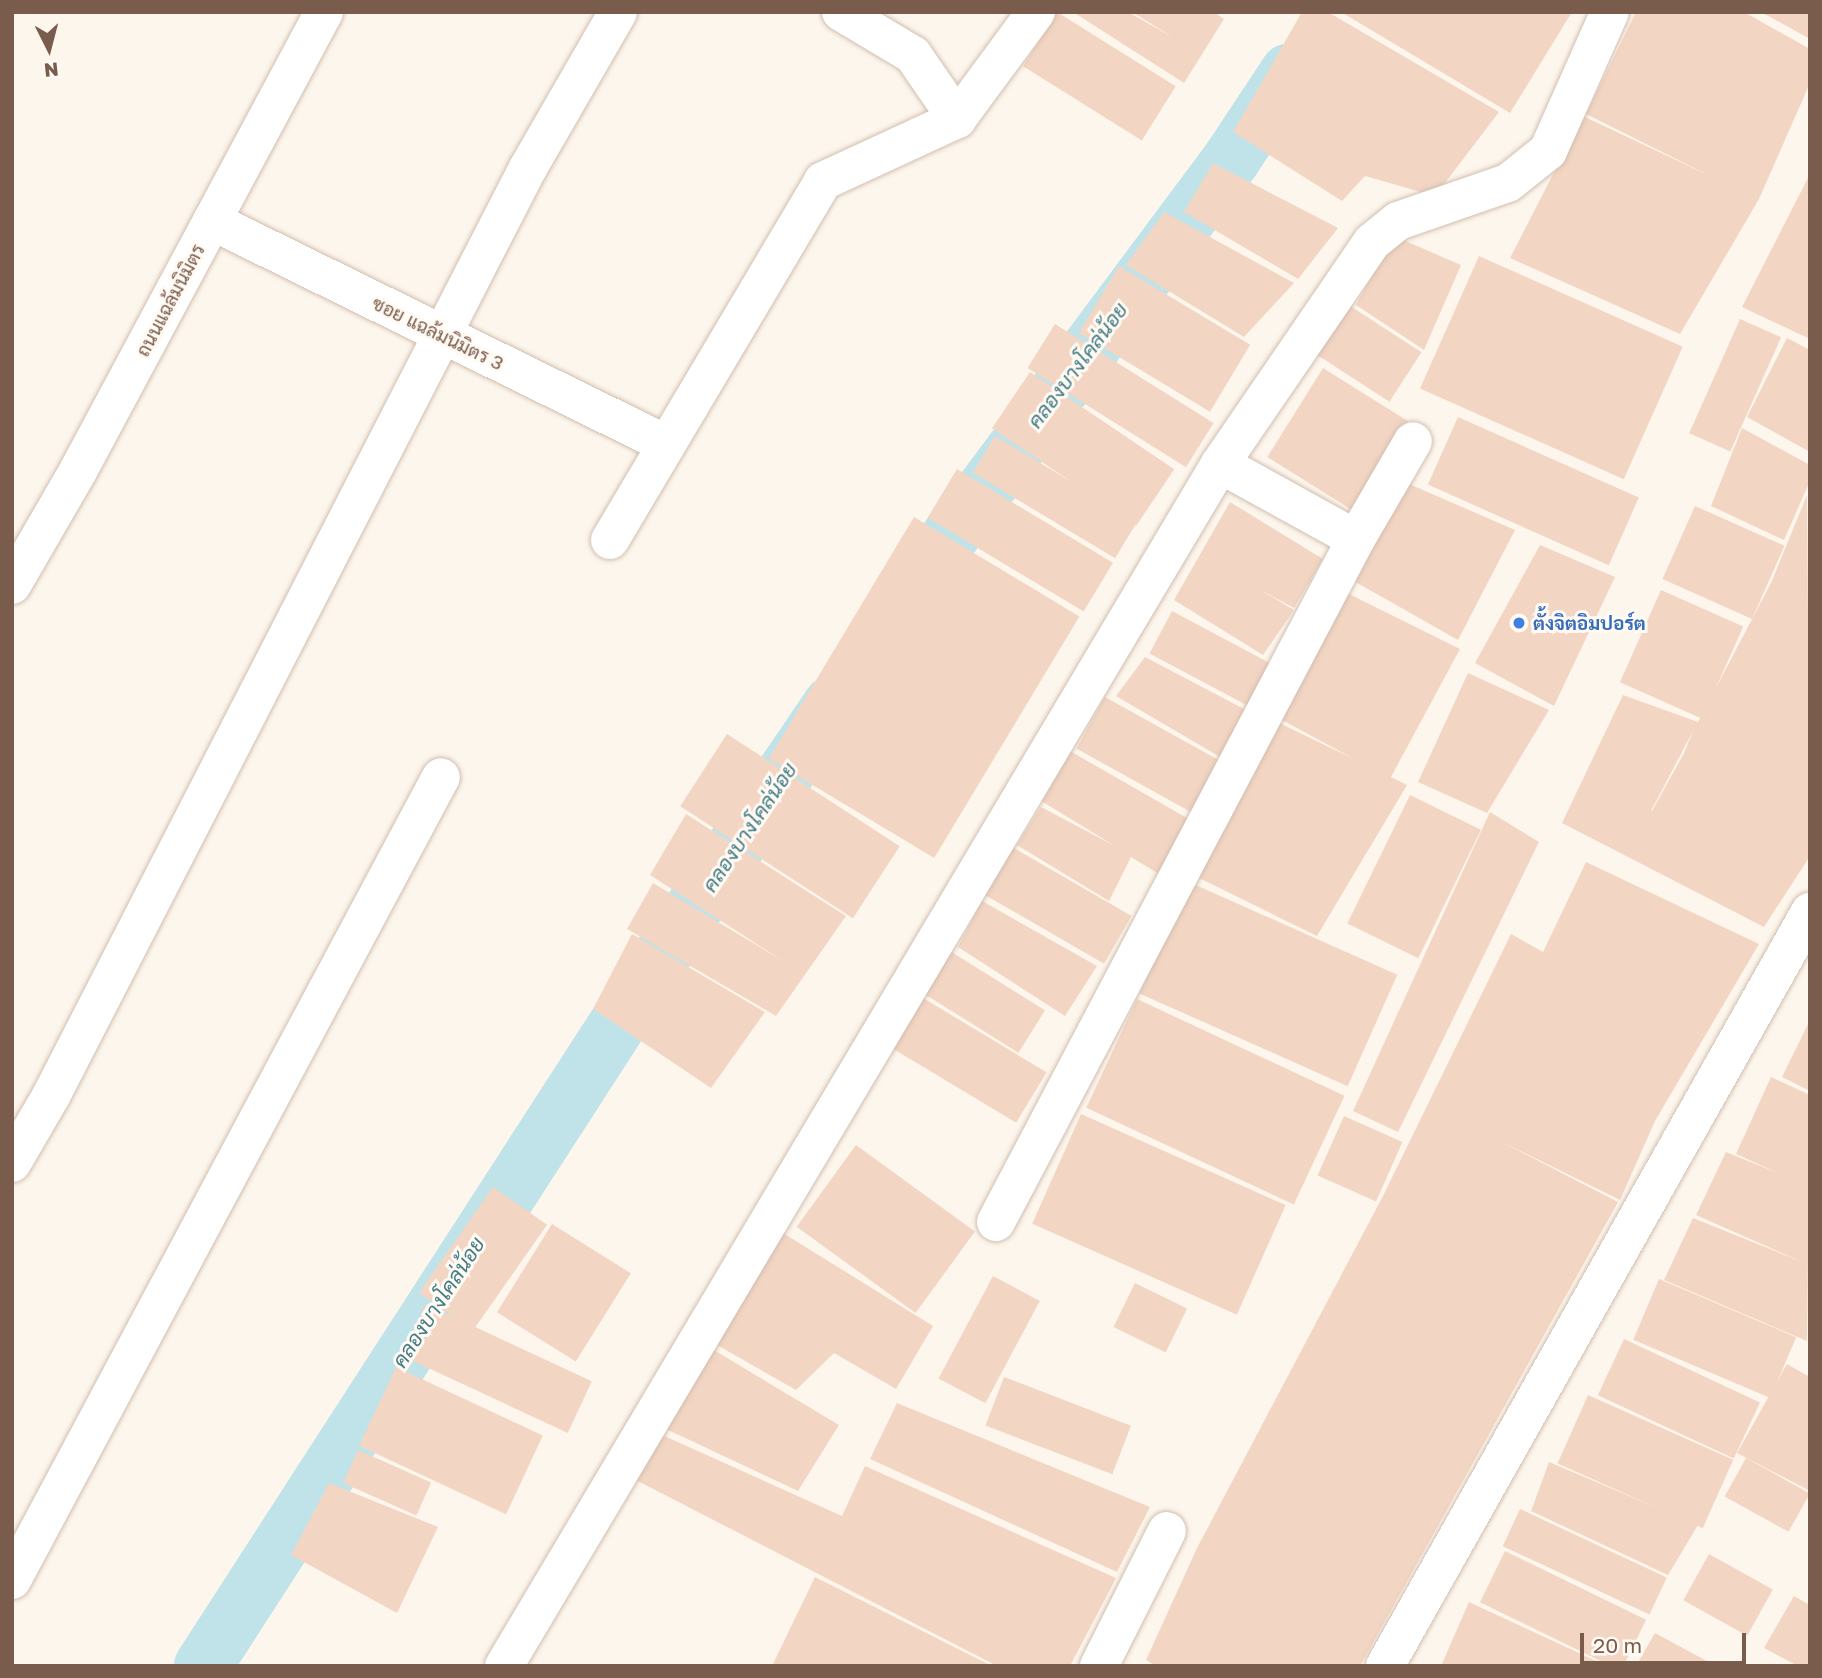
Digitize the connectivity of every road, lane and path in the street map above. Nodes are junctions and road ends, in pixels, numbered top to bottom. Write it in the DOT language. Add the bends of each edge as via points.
graph roads {
  1 [pos="324,12"];
  2 [pos="618,12"];
  3 [pos="841,12"];
  4 [pos="1036,12"];
  5 [pos="1610,12"];
  6 [pos="957,119"];
  7 [pos="212,222"];
  8 [pos="441,335"];
  9 [pos="1413,441"];
  10 [pos="664,443"];
  11 [pos="1220,464"];
  12 [pos="1356,539"];
  13 [pos="610,540"];
  14 [pos="12,585"];
  15 [pos="441,777"];
  16 [pos="1810,912"];
  17 [pos="12,1163"];
  18 [pos="996,1222"];
  19 [pos="1167,1531"];
  20 [pos="12,1580"];
  21 [pos="504,1666"];
  22 [pos="1098,1666"];
  23 [pos="1385,1666"];
  1 -- 7 [label="street, ถนนแฉล้มนิมิตร"];
  2 -- 8 [label="street" via="528,168"];
  3 -- 6 [label="street" via="913,55"];
  4 -- 6 [label="street"];
  5 -- 11 [label="street" via="1548,151 1508,183 1398,221 1372,242"];
  6 -- 10 [label="street" via="823,181"];
  7 -- 8 [label="street, ซอย แฉล้มนิมิตร 3"];
  7 -- 14 [label="street, ถนนแฉล้มนิมิตร"];
  8 -- 10 [label="street, ซอย แฉล้มนิมิตร 3"];
  8 -- 17 [label="street" via="51,1096"];
  9 -- 12 [label="street"];
  10 -- 13 [label="street"];
  11 -- 12 [label="street"];
  11 -- 21 [label="street"];
  12 -- 18 [label="street"];
  15 -- 20 [label="street"];
  16 -- 23 [label="street"];
  19 -- 22 [label="street"];
}
